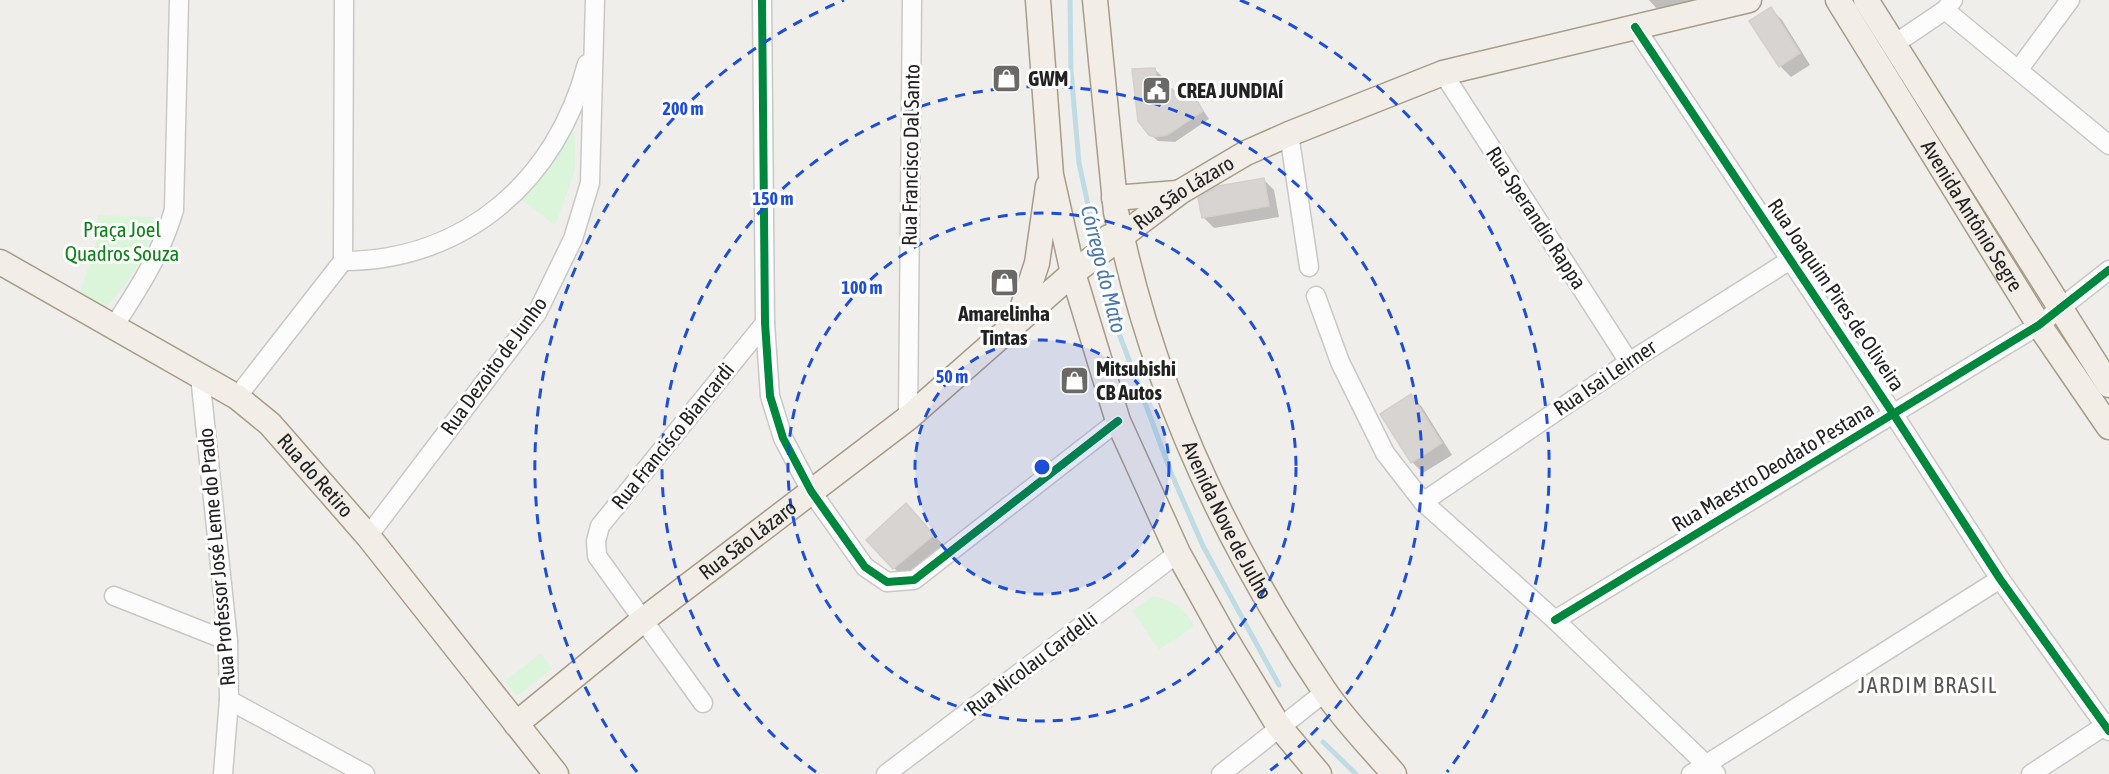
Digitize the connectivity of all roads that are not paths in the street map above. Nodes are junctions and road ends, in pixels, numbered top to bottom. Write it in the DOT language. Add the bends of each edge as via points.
graph roads {
  1 [pos="178,0"];
  2 [pos="344,0"];
  3 [pos="595,0"];
  4 [pos="762,0"];
  5 [pos="912,0"];
  6 [pos="1038,0"];
  7 [pos="1095,0"];
  8 [pos="1749,0"];
  9 [pos="1838,0"];
  10 [pos="1866,0"];
  11 [pos="2070,0"];
  12 [pos="1949,5"];
  13 [pos="1635,27"];
  14 [pos="596,32"];
  15 [pos="1893,45"];
  16 [pos="2019,69"];
  17 [pos="1443,74"];
  18 [pos="1289,134"];
  19 [pos="2109,145"];
  20 [pos="1051,175"];
  21 [pos="1180,192"];
  22 [pos="1114,198"];
  23 [pos="1115,239"];
  24 [pos="1790,260"];
  25 [pos="343,261"];
  26 [pos="0,262"];
  27 [pos="1078,262"];
  28 [pos="1309,267"];
  29 [pos="2109,270"];
  30 [pos="1316,296"];
  31 [pos="2060,310"];
  32 [pos="1017,322"];
  33 [pos="765,323"];
  34 [pos="114,326"];
  35 [pos="2039,326"];
  36 [pos="1629,362"];
  37 [pos="200,376"];
  38 [pos="2109,385"];
  39 [pos="237,397"];
  40 [pos="1894,415"];
  41 [pos="908,418"];
  42 [pos="1118,421"];
  43 [pos="2109,427"];
  44 [pos="811,491"];
  45 [pos="1423,501"];
  46 [pos="368,536"];
  47 [pos="1178,553"];
  48 [pos="2000,579"];
  49 [pos="114,596"];
  50 [pos="643,620"];
  51 [pos="1555,620"];
  52 [pos="228,641"];
  53 [pos="1319,698"];
  54 [pos="229,700"];
  55 [pos="703,703"];
  56 [pos="516,724"];
  57 [pos="1285,724"];
  58 [pos="2107,727"];
  59 [pos="1704,771"];
  60 [pos="223,774"];
  61 [pos="365,774"];
  62 [pos="556,774"];
  63 [pos="886,774"];
  64 [pos="1221,774"];
  65 [pos="1319,774"];
  66 [pos="1394,774"];
  67 [pos="2031,774"];
  1 -- 34 [label="street" via="174,210 152,267"];
  2 -- 25 [label="street"];
  3 -- 14 [label="street, Rua Dezoito de Junho"];
  4 -- 33 [label="street"];
  5 -- 41 [label="street, Rua Francisco Dal Santo"];
  6 -- 20 [label="main road"];
  7 -- 22 [label="main road, Avenida Nove de Julho"];
  8 -- 13 [label="main road, Rua São Lázaro"];
  9 -- 35 [label="main road, Avenida Antônio Segre"];
  10 -- 15 [label="main road, Avenida Antônio Segre"];
  11 -- 16 [label="street"];
  12 -- 15 [label="street"];
  12 -- 16 [label="street"];
  13 -- 17 [label="main road, Rua São Lázaro"];
  13 -- 24 [label="street, Rua Joaquim Pires de Oliveira"];
  14 -- 25 [label="street" via="579,94 559,135 523,186 466,231 415,252 373,261"];
  14 -- 46 [label="street, Rua Dezoito de Junho" via="590,183 573,239 537,313"];
  15 -- 31 [label="main road, Avenida Antônio Segre"];
  16 -- 19 [label="street"];
  17 -- 18 [label="main road, Rua São Lázaro"];
  17 -- 36 [label="street, Rua Sperandio Rappa"];
  18 -- 21 [label="main road, Rua São Lázaro" via="1246,153"];
  18 -- 28 [label="street"];
  20 -- 27 [label="main road"];
  20 -- 32 [label="main road" via="1037,263"];
  21 -- 22 [label="main road"];
  21 -- 23 [label="main road, Rua São Lázaro"];
  22 -- 23 [label="main road, Avenida Nove de Julho"];
  23 -- 27 [label="main road, Rua São Lázaro"];
  23 -- 53 [label="main road, Avenida Nove de Julho" via="1172,407 1219,514"];
  24 -- 36 [label="street, Rua Isai Leirner"];
  24 -- 40 [label="street, Rua Joaquim Pires de Oliveira"];
  25 -- 39 [label="street"];
  26 -- 34 [label="main road, Rua do Retiro"];
  27 -- 32 [label="main road, Rua São Lázaro"];
  27 -- 42 [label="main road"];
  29 -- 31 [label="street, Rua Maestro Deodato Pestana"];
  30 -- 45 [label="street" via="1340,362 1385,453"];
  31 -- 35 [label="street, Rua Maestro Deodato Pestana"];
  31 -- 38 [label="main road, Avenida Antônio Segre"];
  32 -- 41 [label="main road, Rua São Lázaro"];
  33 -- 44 [label="street" via="770,396 783,438"];
  33 -- 50 [label="street, Rua Francisco Biancardi" via="600,526 597,555"];
  34 -- 37 [label="main road, Rua do Retiro"];
  35 -- 40 [label="street, Rua Maestro Deodato Pestana"];
  35 -- 43 [label="main road, Avenida Antônio Segre"];
  36 -- 45 [label="street, Rua Isai Leirner"];
  37 -- 39 [label="main road, Rua do Retiro"];
  37 -- 52 [label="street, Rua Professor José Leme do Prado"];
  39 -- 46 [label="main road, Rua do Retiro" via="270,424"];
  40 -- 48 [label="street, Rua Joaquim Pires de Oliveira"];
  40 -- 51 [label="street, Rua Maestro Deodato Pestana"];
  41 -- 44 [label="main road, Rua São Lázaro"];
  42 -- 44 [label="street" via="914,580 887,582 865,567"];
  42 -- 47 [label="main road"];
  44 -- 50 [label="main road, Rua São Lázaro"];
  45 -- 51 [label="street"];
  46 -- 56 [label="main road, Rua do Retiro"];
  47 -- 57 [label="main road"];
  47 -- 63 [label="street, Rua Nicolau Cardelli"];
  48 -- 58 [label="street, Rua Joaquim Pires de Oliveira"];
  48 -- 59 [label="street"];
  49 -- 52 [label="street"];
  50 -- 55 [label="street"];
  50 -- 56 [label="main road, Rua São Lázaro"];
  51 -- 59 [label="street"];
  52 -- 54 [label="street, Rua Professor José Leme do Prado"];
  53 -- 57 [label="street"];
  53 -- 66 [label="main road, Avenida Nove de Julho"];
  54 -- 60 [label="street, Rua Professor José Leme do Prado"];
  54 -- 61 [label="street"];
  56 -- 62 [label="main road, Rua do Retiro"];
  57 -- 64 [label="street"];
  57 -- 65 [label="main road"];
  58 -- 67 [label="street"];
}
